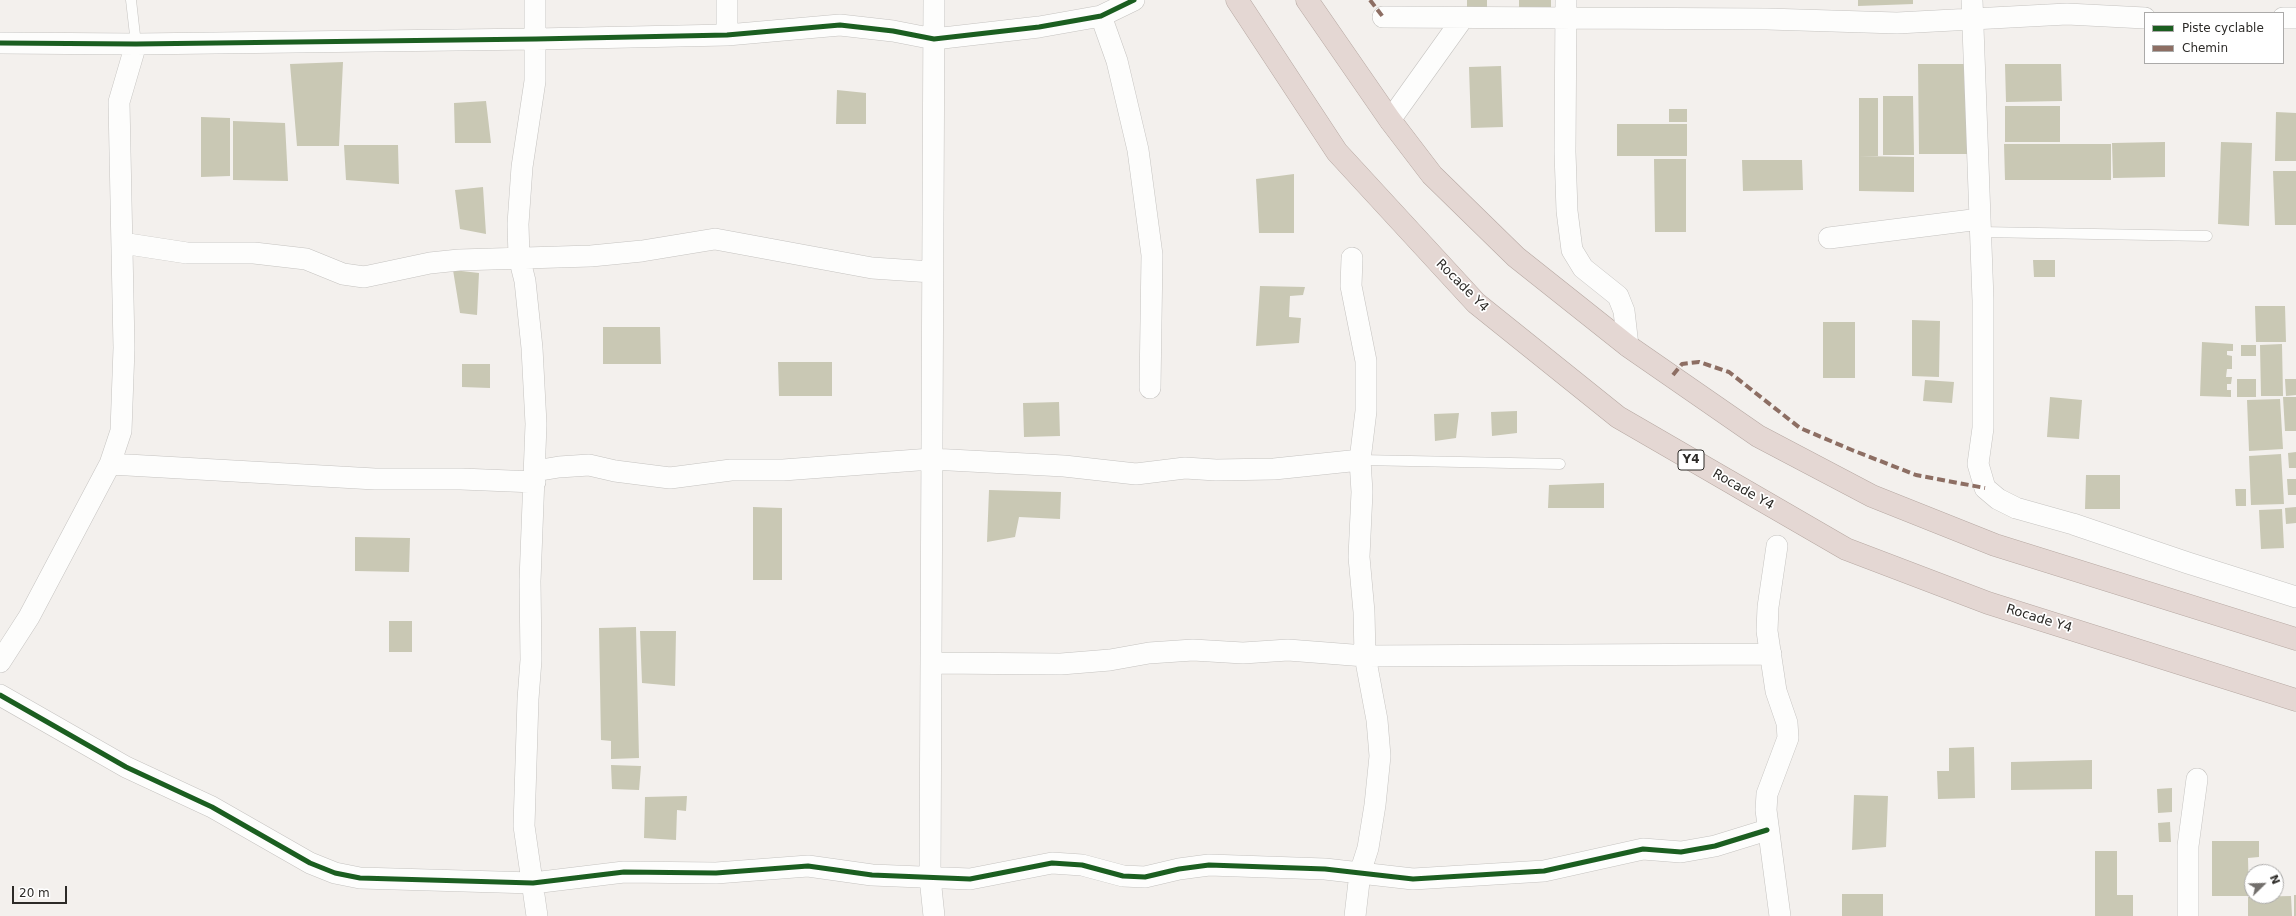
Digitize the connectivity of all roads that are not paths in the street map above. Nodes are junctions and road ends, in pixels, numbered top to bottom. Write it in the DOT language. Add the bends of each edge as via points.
graph roads {
  1 [pos="132,0"];
  2 [pos="535,0"];
  3 [pos="727,0"];
  4 [pos="934,0"];
  5 [pos="1134,0"];
  6 [pos="1237,0"];
  7 [pos="1307,0"];
  8 [pos="1972,0"];
  9 [pos="2084,0"];
  10 [pos="1566,10"];
  11 [pos="2067,14"];
  12 [pos="1101,16"];
  13 [pos="1383,17"];
  14 [pos="1463,18"];
  15 [pos="2144,18"];
  16 [pos="2284,18"];
  17 [pos="2296,18"];
  18 [pos="1972,20"];
  19 [pos="727,35"];
  20 [pos="934,39"];
  21 [pos="536,40"];
  22 [pos="0,43"];
  23 [pos="136,44"];
  24 [pos="1390,120"];
  25 [pos="1981,226"];
  26 [pos="2207,236"];
  27 [pos="1829,238"];
  28 [pos="122,244"];
  29 [pos="518,257"];
  30 [pos="1352,258"];
  31 [pos="932,272"];
  32 [pos="1628,346"];
  33 [pos="1150,388"];
  34 [pos="931,459"];
  35 [pos="1360,460"];
  36 [pos="110,464"];
  37 [pos="1560,464"];
  38 [pos="535,477"];
  39 [pos="1777,546"];
  40 [pos="2296,597"];
  41 [pos="2296,639"];
  42 [pos="1771,654"];
  43 [pos="1365,656"];
  44 [pos="0,662"];
  45 [pos="931,663"];
  46 [pos="0,695"];
  47 [pos="2296,700"];
  48 [pos="2197,779"];
  49 [pos="1767,830"];
  50 [pos="1360,873"];
  51 [pos="930,878"];
  52 [pos="533,883"];
  53 [pos="537,916"];
  54 [pos="934,916"];
  55 [pos="1355,916"];
  56 [pos="1780,916"];
  57 [pos="2188,916"];
  1 -- 23 [label="lane"];
  2 -- 21 [label="street"];
  3 -- 19 [label="street"];
  4 -- 20 [label="street"];
  5 -- 12 [label="street"];
  6 -- 47 [label="highway, Rocade Y4 / Y4" via="1337,152 1476,303 1618,417 1846,549 1988,603"];
  7 -- 24 [label="highway"];
  8 -- 18 [label="street"];
  9 -- 11 [label="street"];
  10 -- 14 [label="street"];
  10 -- 18 [label="street" via="1897,23"];
  10 -- 32 [label="street" via="1567,205 1572,250 1583,268 1618,296 1624,311"];
  11 -- 15 [label="street"];
  11 -- 18 [label="street"];
  12 -- 20 [label="street" via="1039,27"];
  12 -- 33 [label="street" via="1118,60 1140,165 1152,255"];
  13 -- 14 [label="street"];
  14 -- 24 [label="street"];
  16 -- 17 [label="street"];
  18 -- 25 [label="street"];
  19 -- 20 [label="street" via="840,25"];
  19 -- 21 [label="street"];
  20 -- 31 [label="street"];
  21 -- 23 [label="street"];
  21 -- 29 [label="street" via="535,80 522,167"];
  22 -- 23 [label="street"];
  23 -- 28 [label="street" via="120,102"];
  24 -- 32 [label="highway" via="1432,175 1516,257"];
  25 -- 26 [label="lane"];
  25 -- 27 [label="street"];
  25 -- 40 [label="street" via="1984,384 1983,428 1978,464 1985,488 1998,499 2016,508"];
  28 -- 29 [label="street" via="187,253 254,253 306,259 343,274 364,277 430,263"];
  28 -- 36 [label="street" via="124,348 121,431"];
  29 -- 31 [label="street" via="599,255 715,239 872,268"];
  29 -- 38 [label="street" via="525,281 532,348 536,424"];
  30 -- 35 [label="street" via="1351,286 1366,361 1366,411"];
  31 -- 34 [label="street"];
  32 -- 41 [label="highway" via="1758,436 1872,496 1996,545"];
  34 -- 35 [label="street" via="1064,466 1136,474 1185,468 1274,468"];
  34 -- 38 [label="street" via="783,470 731,470 670,478 589,465 559,467"];
  34 -- 45 [label="street"];
  35 -- 37 [label="lane"];
  35 -- 43 [label="street" via="1362,492 1359,557"];
  36 -- 38 [label="street" via="375,479"];
  36 -- 44 [label="street" via="29,617"];
  38 -- 52 [label="street" via="524,826"];
  39 -- 42 [label="street" via="1768,607 1767,630"];
  42 -- 43 [label="street"];
  42 -- 49 [label="street" via="1776,691 1786,722 1788,738 1766,794"];
  43 -- 45 [label="street" via="1288,650 1243,653 1193,650 1060,664"];
  43 -- 50 [label="street" via="1377,720 1380,756 1368,848"];
  45 -- 51 [label="street"];
  46 -- 52 [label="street" via="126,767 212,807 310,863 335,872 368,878"];
  48 -- 57 [label="street" via="2188,846"];
  49 -- 50 [label="street" via="1715,846 1681,852 1643,849 1544,871 1413,879"];
  49 -- 56 [label="street" via="1773,855"];
  50 -- 51 [label="street" via="1325,869 1208,865 1145,877 1123,876 1082,865 1052,863 970,879"];
  50 -- 55 [label="street"];
  51 -- 52 [label="street" via="872,875 808,866 716,873 624,872"];
  51 -- 54 [label="street"];
  52 -- 53 [label="street"];
}
